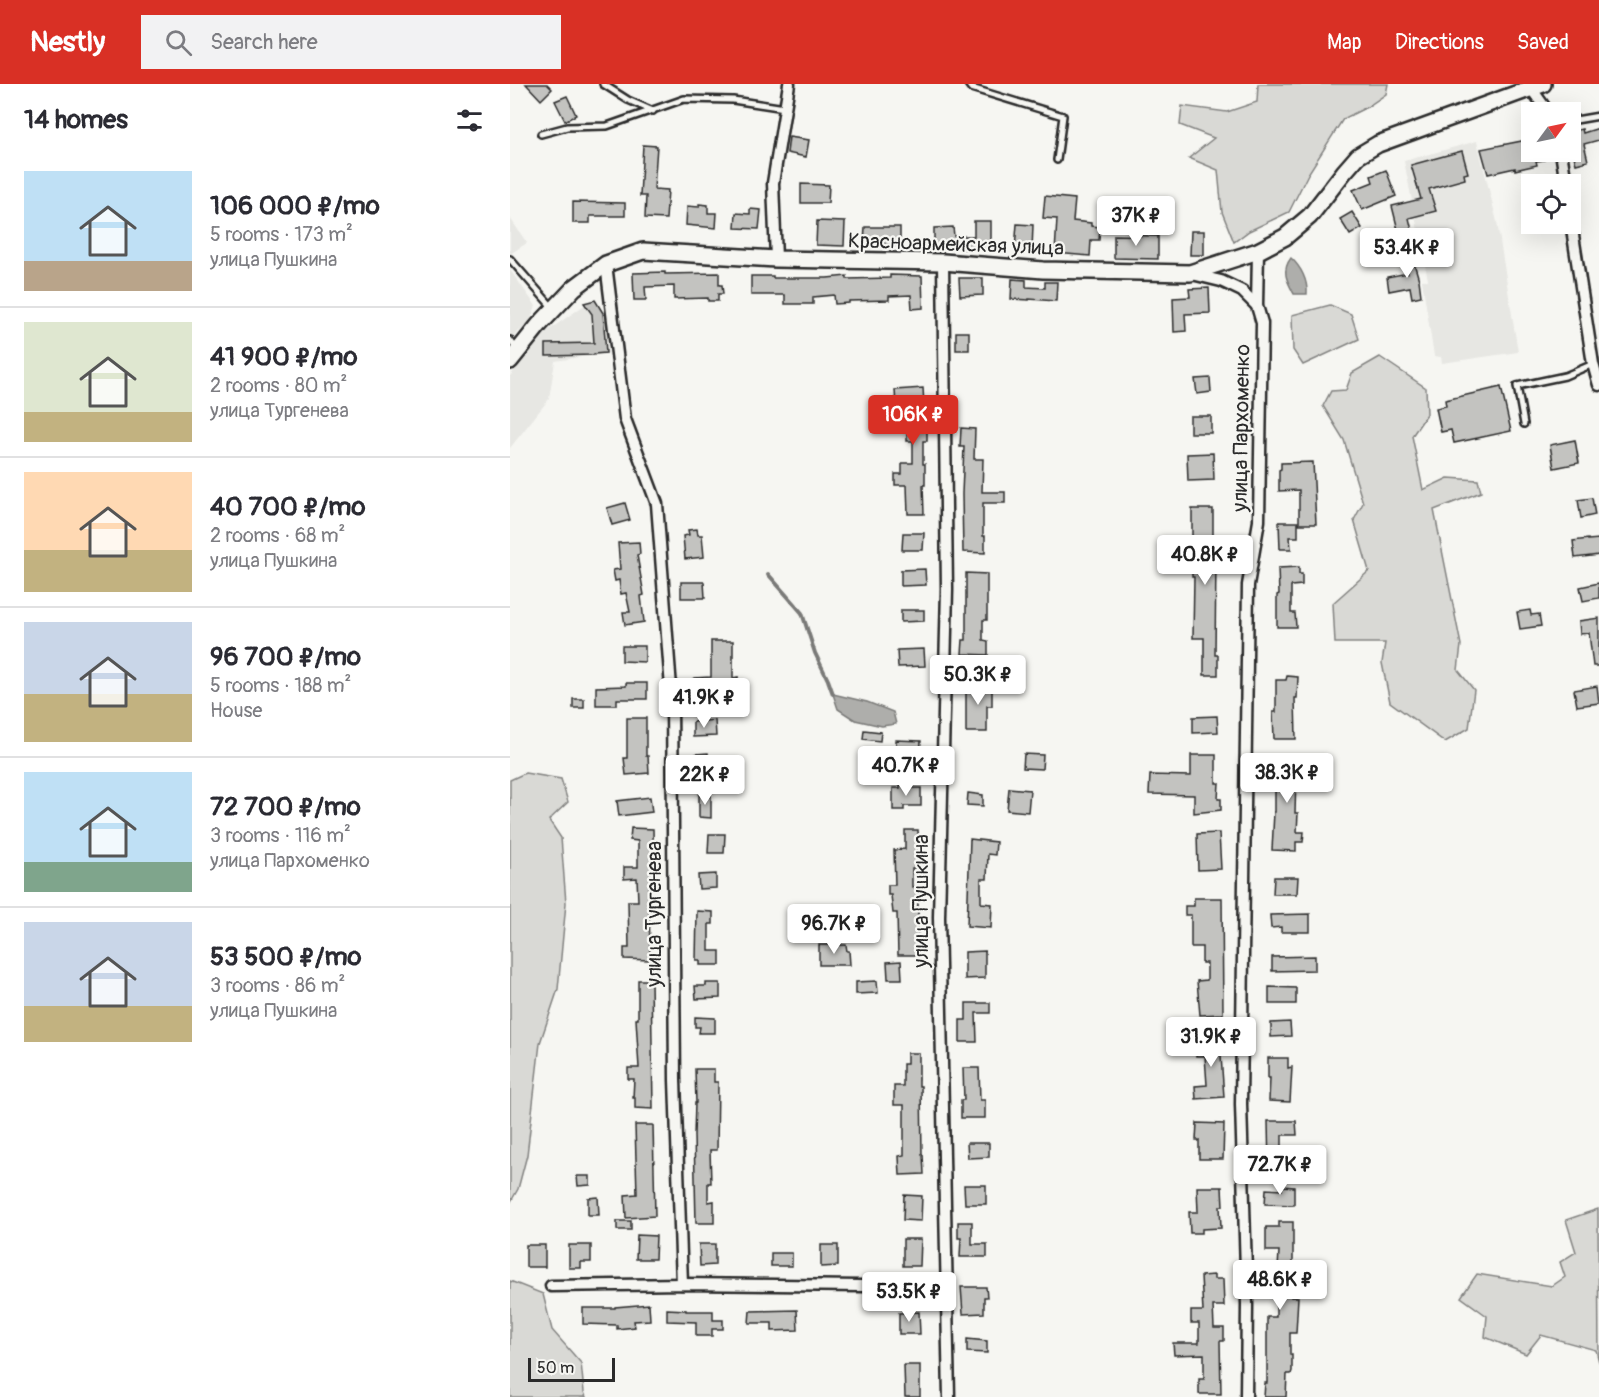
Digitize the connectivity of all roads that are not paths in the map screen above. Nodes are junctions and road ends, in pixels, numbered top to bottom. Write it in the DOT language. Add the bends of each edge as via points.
graph roads {
  1 [pos="603,84"];
  2 [pos="789,84"];
  3 [pos="968,84"];
  4 [pos="1534,86"];
  5 [pos="1543,102"];
  6 [pos="785,108"];
  7 [pos="653,111"];
  8 [pos="1599,116"];
  9 [pos="1581,119"];
  10 [pos="541,134"];
  11 [pos="1057,160"];
  12 [pos="1573,234"];
  13 [pos="1258,251"];
  14 [pos="510,259"];
  15 [pos="776,260"];
  16 [pos="943,261"];
  17 [pos="606,264"];
  18 [pos="1190,273"];
  19 [pos="1257,306"];
  20 [pos="554,309"];
  21 [pos="513,351"];
  22 [pos="1593,364"];
  23 [pos="1599,385"];
  24 [pos="1524,424"];
  25 [pos="682,1284"];
  26 [pos="550,1286"];
  27 [pos="947,1287"];
  28 [pos="949,1397"];
  29 [pos="1245,1397"];
  1 -- 7 [label="lane"];
  2 -- 6 [label="street"];
  3 -- 11 [label="lane" via="1063,116"];
  4 -- 5 [label="street"];
  4 -- 13 [label="street, Красноармейская улица" via="1378,144 1358,156 1310,216"];
  6 -- 7 [label="lane" via="733,100 684,99"];
  6 -- 15 [label="street" via="773,183"];
  7 -- 10 [label="lane" via="607,126 567,127"];
  8 -- 9 [label="lane"];
  12 -- 22 [label="street"];
  13 -- 18 [label="street, Красноармейская улица"];
  13 -- 19 [label="street, улица Пархоменко"];
  14 -- 20 [label="lane"];
  15 -- 16 [label="street, Красноармейская улица"];
  15 -- 17 [label="street, Красноармейская улица" via="643,251"];
  16 -- 18 [label="street, Красноармейская улица" via="1043,270"];
  16 -- 27 [label="street, улица Пушкина" via="947,589 939,917"];
  17 -- 20 [label="street, Красноармейская улица"];
  17 -- 25 [label="street, улица Тургенева" via="625,419 657,504 672,701 675,1080"];
  18 -- 19 [label="street" via="1242,291"];
  19 -- 29 [label="street, улица Пархоменко" via="1262,323 1259,521 1248,585 1241,1104 1247,1304"];
  20 -- 21 [label="street, Красноармейская улица"];
  22 -- 23 [label="street"];
  22 -- 24 [label="lane" via="1565,376 1517,386"];
  25 -- 26 [label="street"];
  25 -- 27 [label="street"];
  27 -- 28 [label="street, улица Пушкина"];
}
